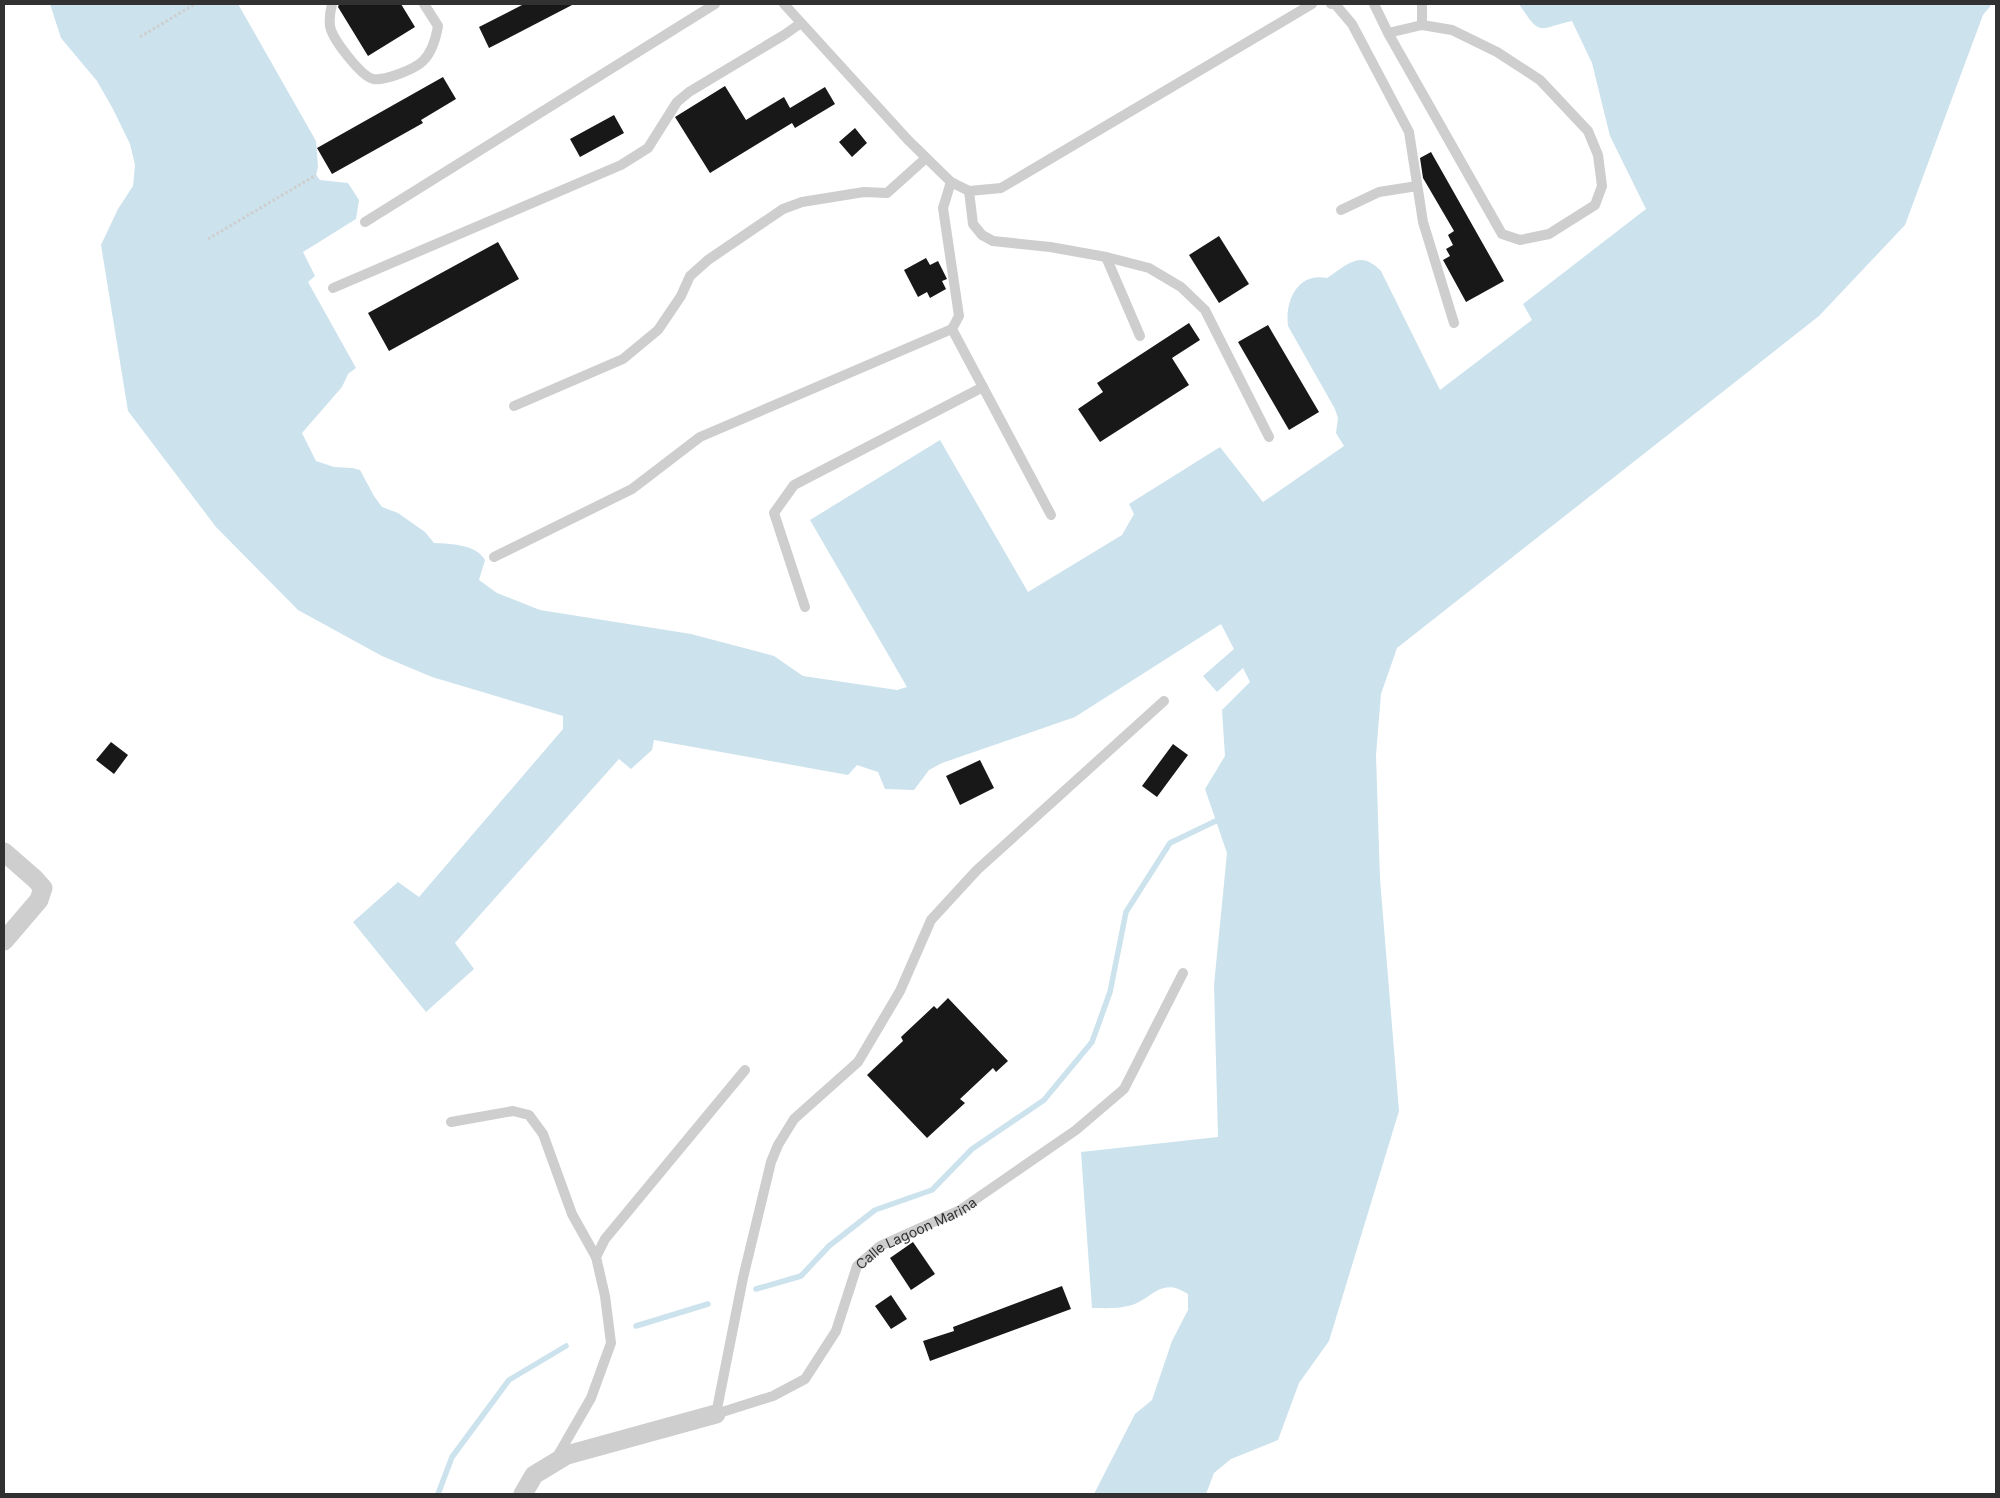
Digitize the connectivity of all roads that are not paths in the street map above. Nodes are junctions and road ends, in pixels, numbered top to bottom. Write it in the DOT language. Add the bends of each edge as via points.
graph roads {
  1 [pos="332,4"];
  2 [pos="424,4"];
  3 [pos="715,4"];
  4 [pos="784,4"];
  5 [pos="1312,4"];
  6 [pos="1331,4"];
  7 [pos="1374,4"];
  8 [pos="1422,4"];
  9 [pos="801,23"];
  10 [pos="1422,25"];
  11 [pos="1388,33"];
  12 [pos="926,158"];
  13 [pos="950,182"];
  14 [pos="1417,186"];
  15 [pos="969,191"];
  16 [pos="1341,210"];
  17 [pos="365,222"];
  18 [pos="1106,257"];
  19 [pos="333,288"];
  20 [pos="1454,324"];
  21 [pos="952,329"];
  22 [pos="1140,336"];
  23 [pos="983,387"];
  24 [pos="514,406"];
  25 [pos="1269,437"];
  26 [pos="1051,515"];
  27 [pos="494,557"];
  28 [pos="805,607"];
  29 [pos="1164,701"];
  30 [pos="4,852"];
  31 [pos="4,940"];
  32 [pos="1183,972"];
  33 [pos="745,1070"];
  34 [pos="452,1122"];
  35 [pos="596,1257"];
  36 [pos="716,1414"];
  37 [pos="554,1463"];
  38 [pos="523,1494"];
  1 -- 2 [label="lane" via="329,16 331,29 354,65 372,79 391,78 423,61 435,41 438,26"];
  3 -- 17 [label="lane"];
  4 -- 9 [label="lane"];
  5 -- 15 [label="lane" via="1001,188"];
  6 -- 14 [label="lane" via="1335,4 1352,24 1409,132"];
  7 -- 11 [label="lane"];
  8 -- 10 [label="lane"];
  9 -- 12 [label="lane"];
  9 -- 19 [label="lane" via="689,92 677,102 648,148 621,166"];
  10 -- 11 [label="lane"];
  10 -- 11 [label="lane" via="1452,30 1497,52 1540,80 1567,107 1588,131 1598,155 1602,186 1595,205 1549,234 1520,240 1502,234"];
  12 -- 13 [label="lane"];
  12 -- 24 [label="lane" via="887,193 864,192 802,202 783,210 708,260 690,276 658,330 623,359"];
  13 -- 15 [label="lane"];
  13 -- 21 [label="lane" via="943,208 959,316"];
  14 -- 16 [label="lane" via="1378,192"];
  14 -- 20 [label="lane" via="1423,222"];
  15 -- 18 [label="lane" via="973,224 982,235 993,241"];
  18 -- 22 [label="lane"];
  18 -- 25 [label="lane" via="1149,268 1182,287 1205,310"];
  21 -- 23 [label="lane"];
  21 -- 27 [label="lane" via="700,437 632,489"];
  23 -- 26 [label="lane"];
  23 -- 28 [label="lane" via="794,486 785,496 774,513"];
  29 -- 36 [label="lane" via="977,870 931,920 900,991 858,1062 794,1119 778,1144 743,1278"];
  30 -- 31 [label="street" via="43,888 39,900"];
  32 -- 36 [label="lane, Calle Lagoon Marina" via="1124,1089 1076,1130 960,1210 880,1246 857,1266 836,1331 805,1378 774,1396"];
  33 -- 35 [label="lane" via="605,1239"];
  34 -- 35 [label="lane" via="513,1111 529,1115 543,1134 572,1214"];
  35 -- 37 [label="lane" via="611,1343 591,1398"];
  36 -- 37 [label="street, Calle Lagoon Marina" via="567,1455"];
  37 -- 38 [label="street, Calle Lagoon Marina" via="534,1475"];
}
